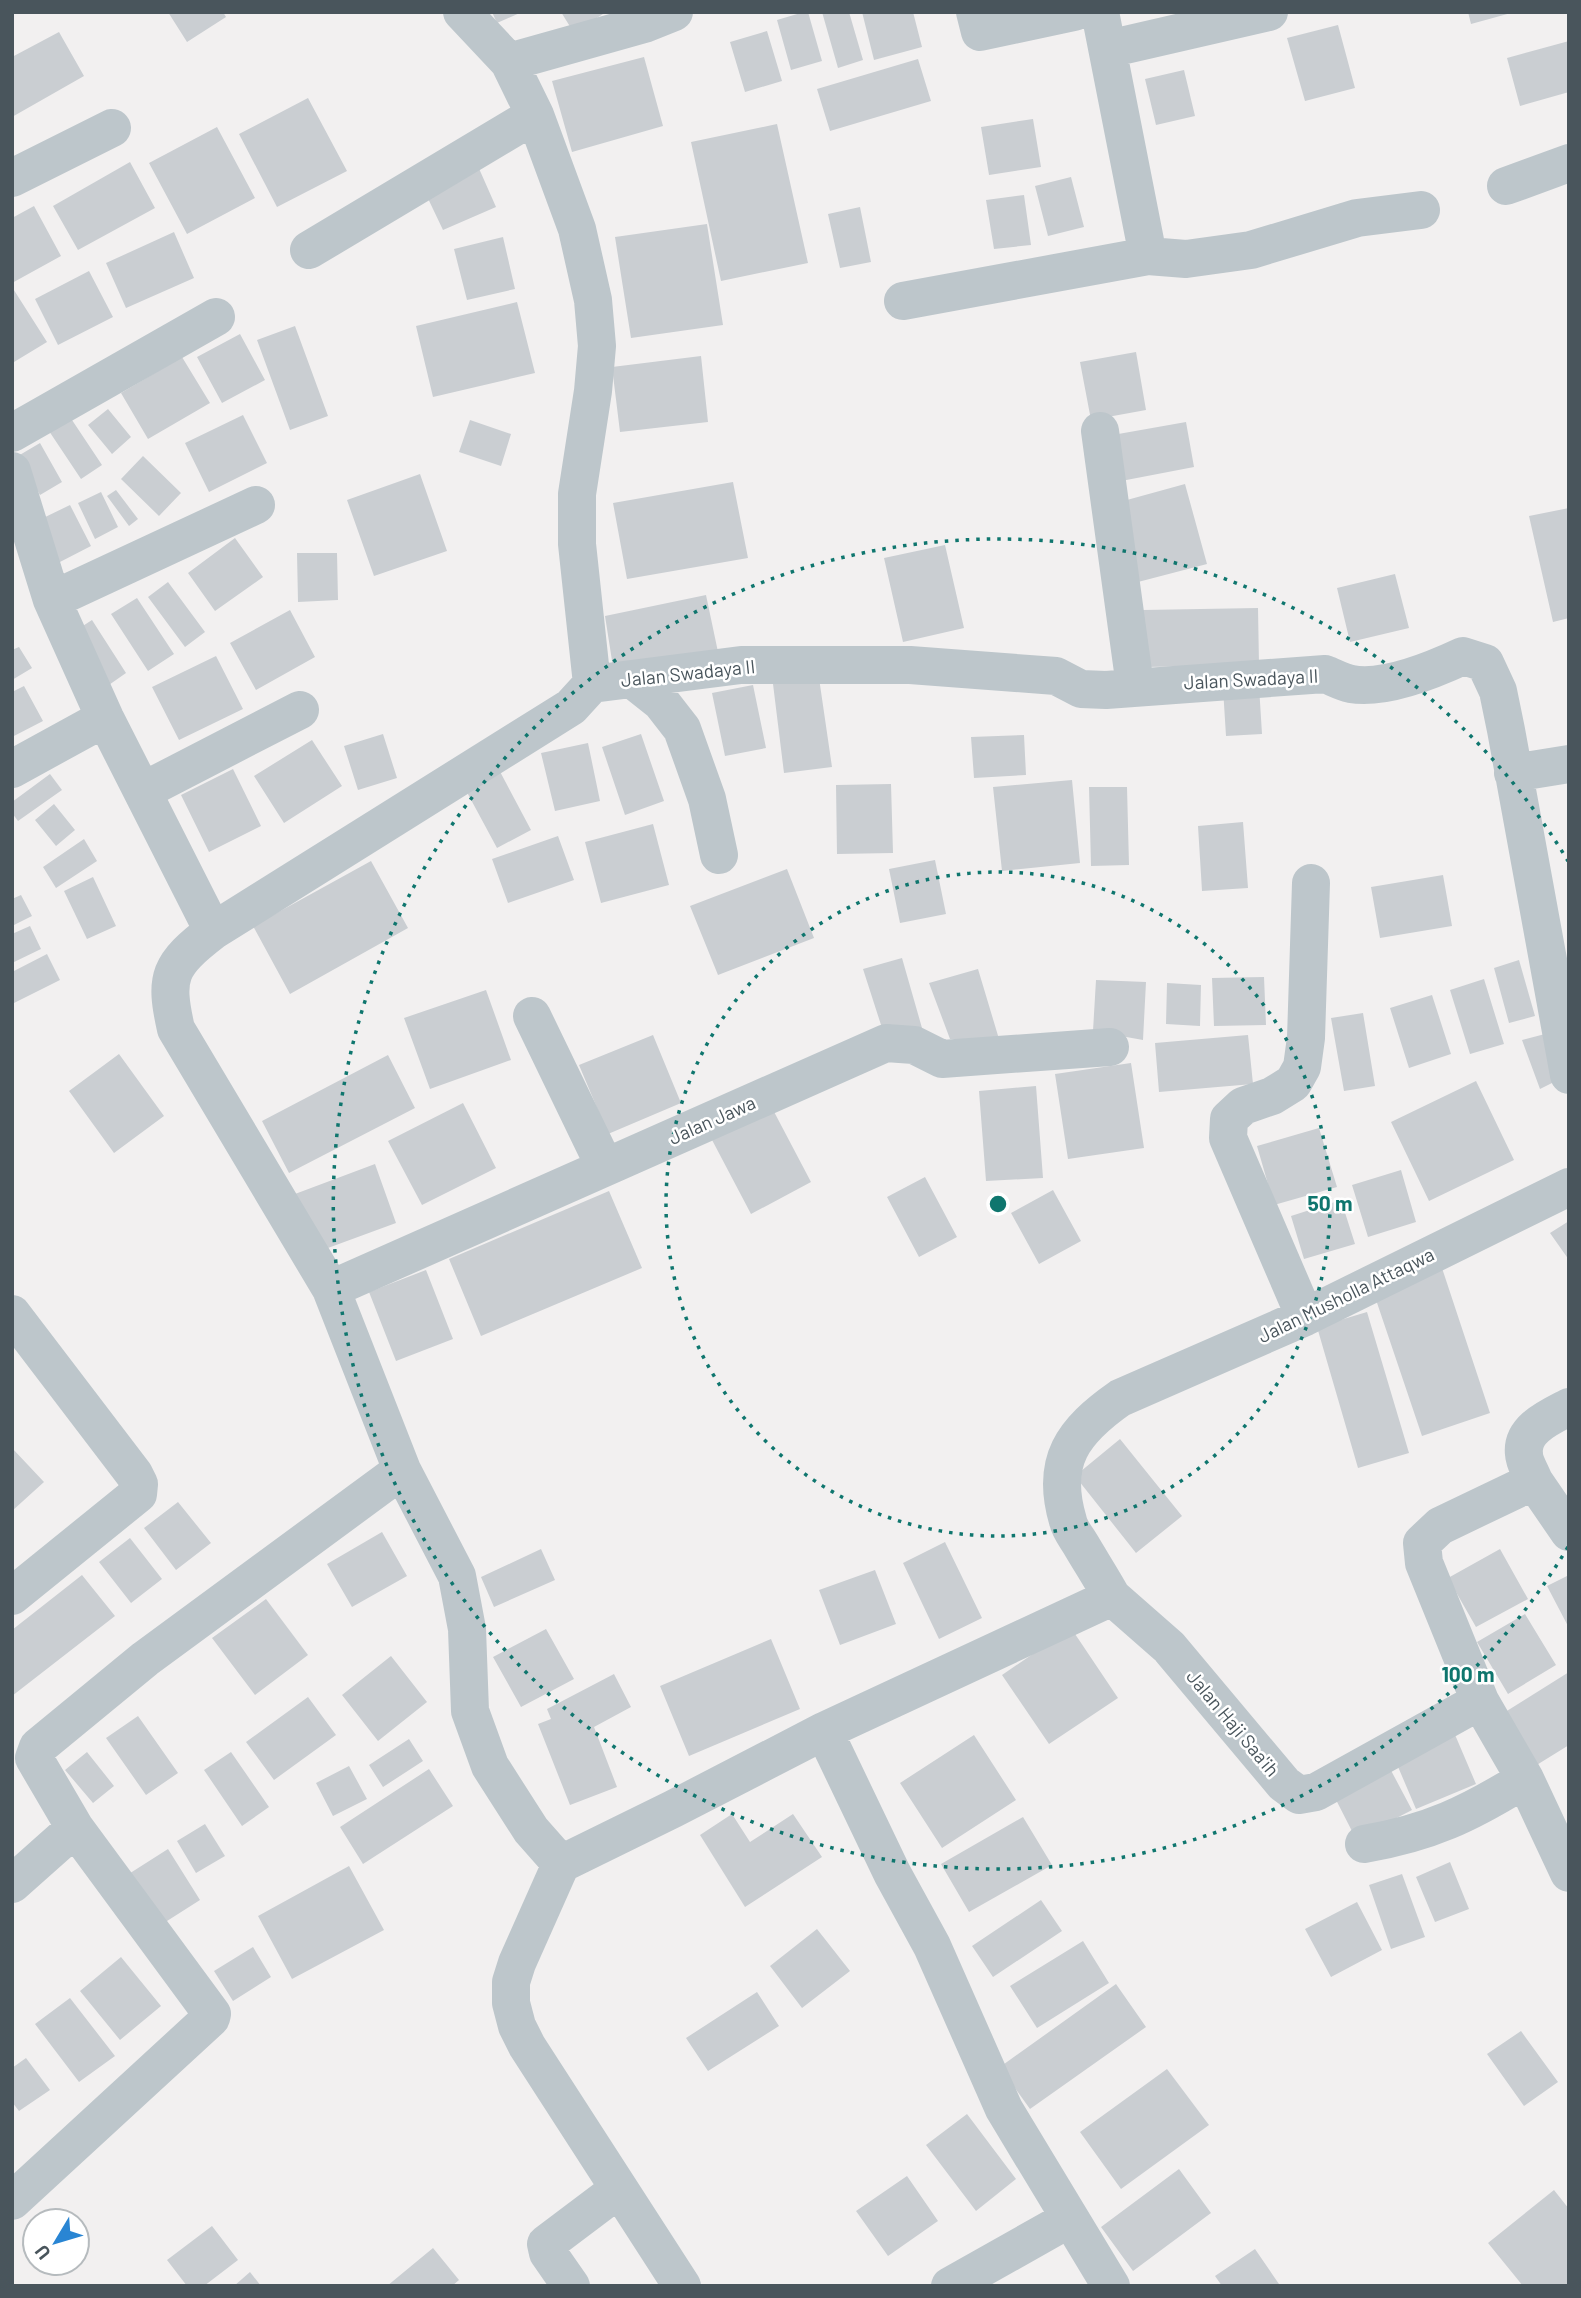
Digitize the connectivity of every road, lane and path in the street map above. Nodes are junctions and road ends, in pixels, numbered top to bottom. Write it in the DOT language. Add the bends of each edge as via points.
graph roads {
  1 [pos="462,12"];
  2 [pos="674,12"];
  3 [pos="975,12"];
  4 [pos="1074,12"];
  5 [pos="1100,12"];
  6 [pos="1269,12"];
  7 [pos="1108,49"];
  8 [pos="509,62"];
  9 [pos="535,116"];
  10 [pos="112,128"];
  11 [pos="1569,163"];
  12 [pos="12,178"];
  13 [pos="1506,186"];
  14 [pos="1421,210"];
  15 [pos="309,250"];
  16 [pos="1148,256"];
  17 [pos="903,301"];
  18 [pos="216,317"];
  19 [pos="1100,431"];
  20 [pos="12,433"];
  21 [pos="12,471"];
  22 [pos="256,505"];
  23 [pos="52,600"];
  24 [pos="632,679"];
  25 [pos="592,684"];
  26 [pos="1135,686"];
  27 [pos="300,710"];
  28 [pos="105,718"];
  29 [pos="1569,764"];
  30 [pos="12,769"];
  31 [pos="1513,773"];
  32 [pos="143,791"];
  33 [pos="719,855"];
  34 [pos="1311,883"];
  35 [pos="213,931"];
  36 [pos="532,1016"];
  37 [pos="1110,1047"];
  38 [pos="1569,1075"];
  39 [pos="606,1167"];
  40 [pos="1569,1186"];
  41 [pos="331,1289"];
  42 [pos="12,1314"];
  43 [pos="1305,1317"];
  44 [pos="1569,1407"];
  45 [pos="402,1469"];
  46 [pos="1534,1481"];
  47 [pos="1569,1532"];
  48 [pos="12,1597"];
  49 [pos="1112,1597"];
  50 [pos="1480,1701"];
  51 [pos="824,1731"];
  52 [pos="1525,1779"];
  53 [pos="75,1828"];
  54 [pos="1364,1844"];
  55 [pos="561,1864"];
  56 [pos="1569,1873"];
  57 [pos="12,1884"];
  58 [pos="620,2189"];
  59 [pos="12,2200"];
  60 [pos="1069,2219"];
  61 [pos="572,2286"];
  62 [pos="682,2286"];
  63 [pos="950,2286"];
  64 [pos="1111,2286"];
  1 -- 8 [label="street"];
  2 -- 8 [label="street"];
  3 -- 4 [label="street" via="980,32"];
  5 -- 7 [label="street"];
  6 -- 7 [label="street"];
  7 -- 16 [label="street"];
  8 -- 9 [label="street"];
  9 -- 15 [label="street"];
  9 -- 25 [label="street" via="576,229 593,300 597,346 577,494 577,544"];
  10 -- 12 [label="street"];
  11 -- 13 [label="street"];
  14 -- 16 [label="street" via="1357,218 1251,250 1186,259"];
  16 -- 17 [label="street"];
  18 -- 20 [label="street"];
  19 -- 26 [label="street"];
  21 -- 23 [label="street"];
  22 -- 23 [label="street"];
  23 -- 28 [label="street"];
  24 -- 25 [label="street, Jalan Swadaya II"];
  24 -- 26 [label="street, Jalan Swadaya II" via="741,665 910,665 1056,676 1081,689"];
  24 -- 33 [label="street" via="661,702 682,729 707,799"];
  25 -- 35 [label="street" via="571,707"];
  26 -- 31 [label="street, Jalan Swadaya II" via="1325,674 1350,684 1378,685 1463,656 1485,663 1498,691"];
  27 -- 32 [label="street"];
  28 -- 30 [label="street"];
  28 -- 32 [label="street"];
  29 -- 31 [label="street"];
  31 -- 38 [label="street, Jalan Swadaya II"];
  32 -- 35 [label="street"];
  34 -- 43 [label="street" via="1302,1067 1293,1083 1243,1106 1229,1119 1228,1138"];
  35 -- 41 [label="street" via="173,970 169,984 176,1030"];
  36 -- 39 [label="street"];
  37 -- 39 [label="street, Jalan Jawa" via="943,1059 914,1045 886,1043"];
  39 -- 41 [label="street, Jalan Jawa"];
  40 -- 43 [label="street, Jalan Musholla Attaqwa"];
  41 -- 45 [label="street"];
  42 -- 48 [label="street" via="139,1484 138,1494"];
  43 -- 49 [label="street, Jalan Musholla Attaqwa" via="1120,1398 1093,1417 1074,1439 1065,1459 1068,1523"];
  44 -- 46 [label="street" via="1526,1437 1524,1455"];
  45 -- 53 [label="street" via="145,1659 38,1747 34,1758"];
  45 -- 55 [label="street" via="457,1576 467,1629 470,1711 490,1766 531,1830"];
  46 -- 47 [label="street"];
  46 -- 50 [label="street" via="1440,1526 1422,1542 1424,1563"];
  49 -- 50 [label="street, Jalan Haji Saa'ih" via="1170,1647 1284,1784 1300,1795 1316,1792"];
  49 -- 51 [label="street"];
  50 -- 52 [label="street"];
  51 -- 55 [label="street"];
  51 -- 60 [label="street" via="932,1946 1004,2109"];
  52 -- 54 [label="street" via="1455,1819"];
  52 -- 56 [label="street"];
  53 -- 57 [label="street"];
  53 -- 59 [label="street" via="212,2016"];
  55 -- 58 [label="street" via="517,1964 511,2003 527,2046"];
  58 -- 61 [label="street" via="546,2244"];
  58 -- 62 [label="street"];
  60 -- 63 [label="street"];
  60 -- 64 [label="street"];
}
